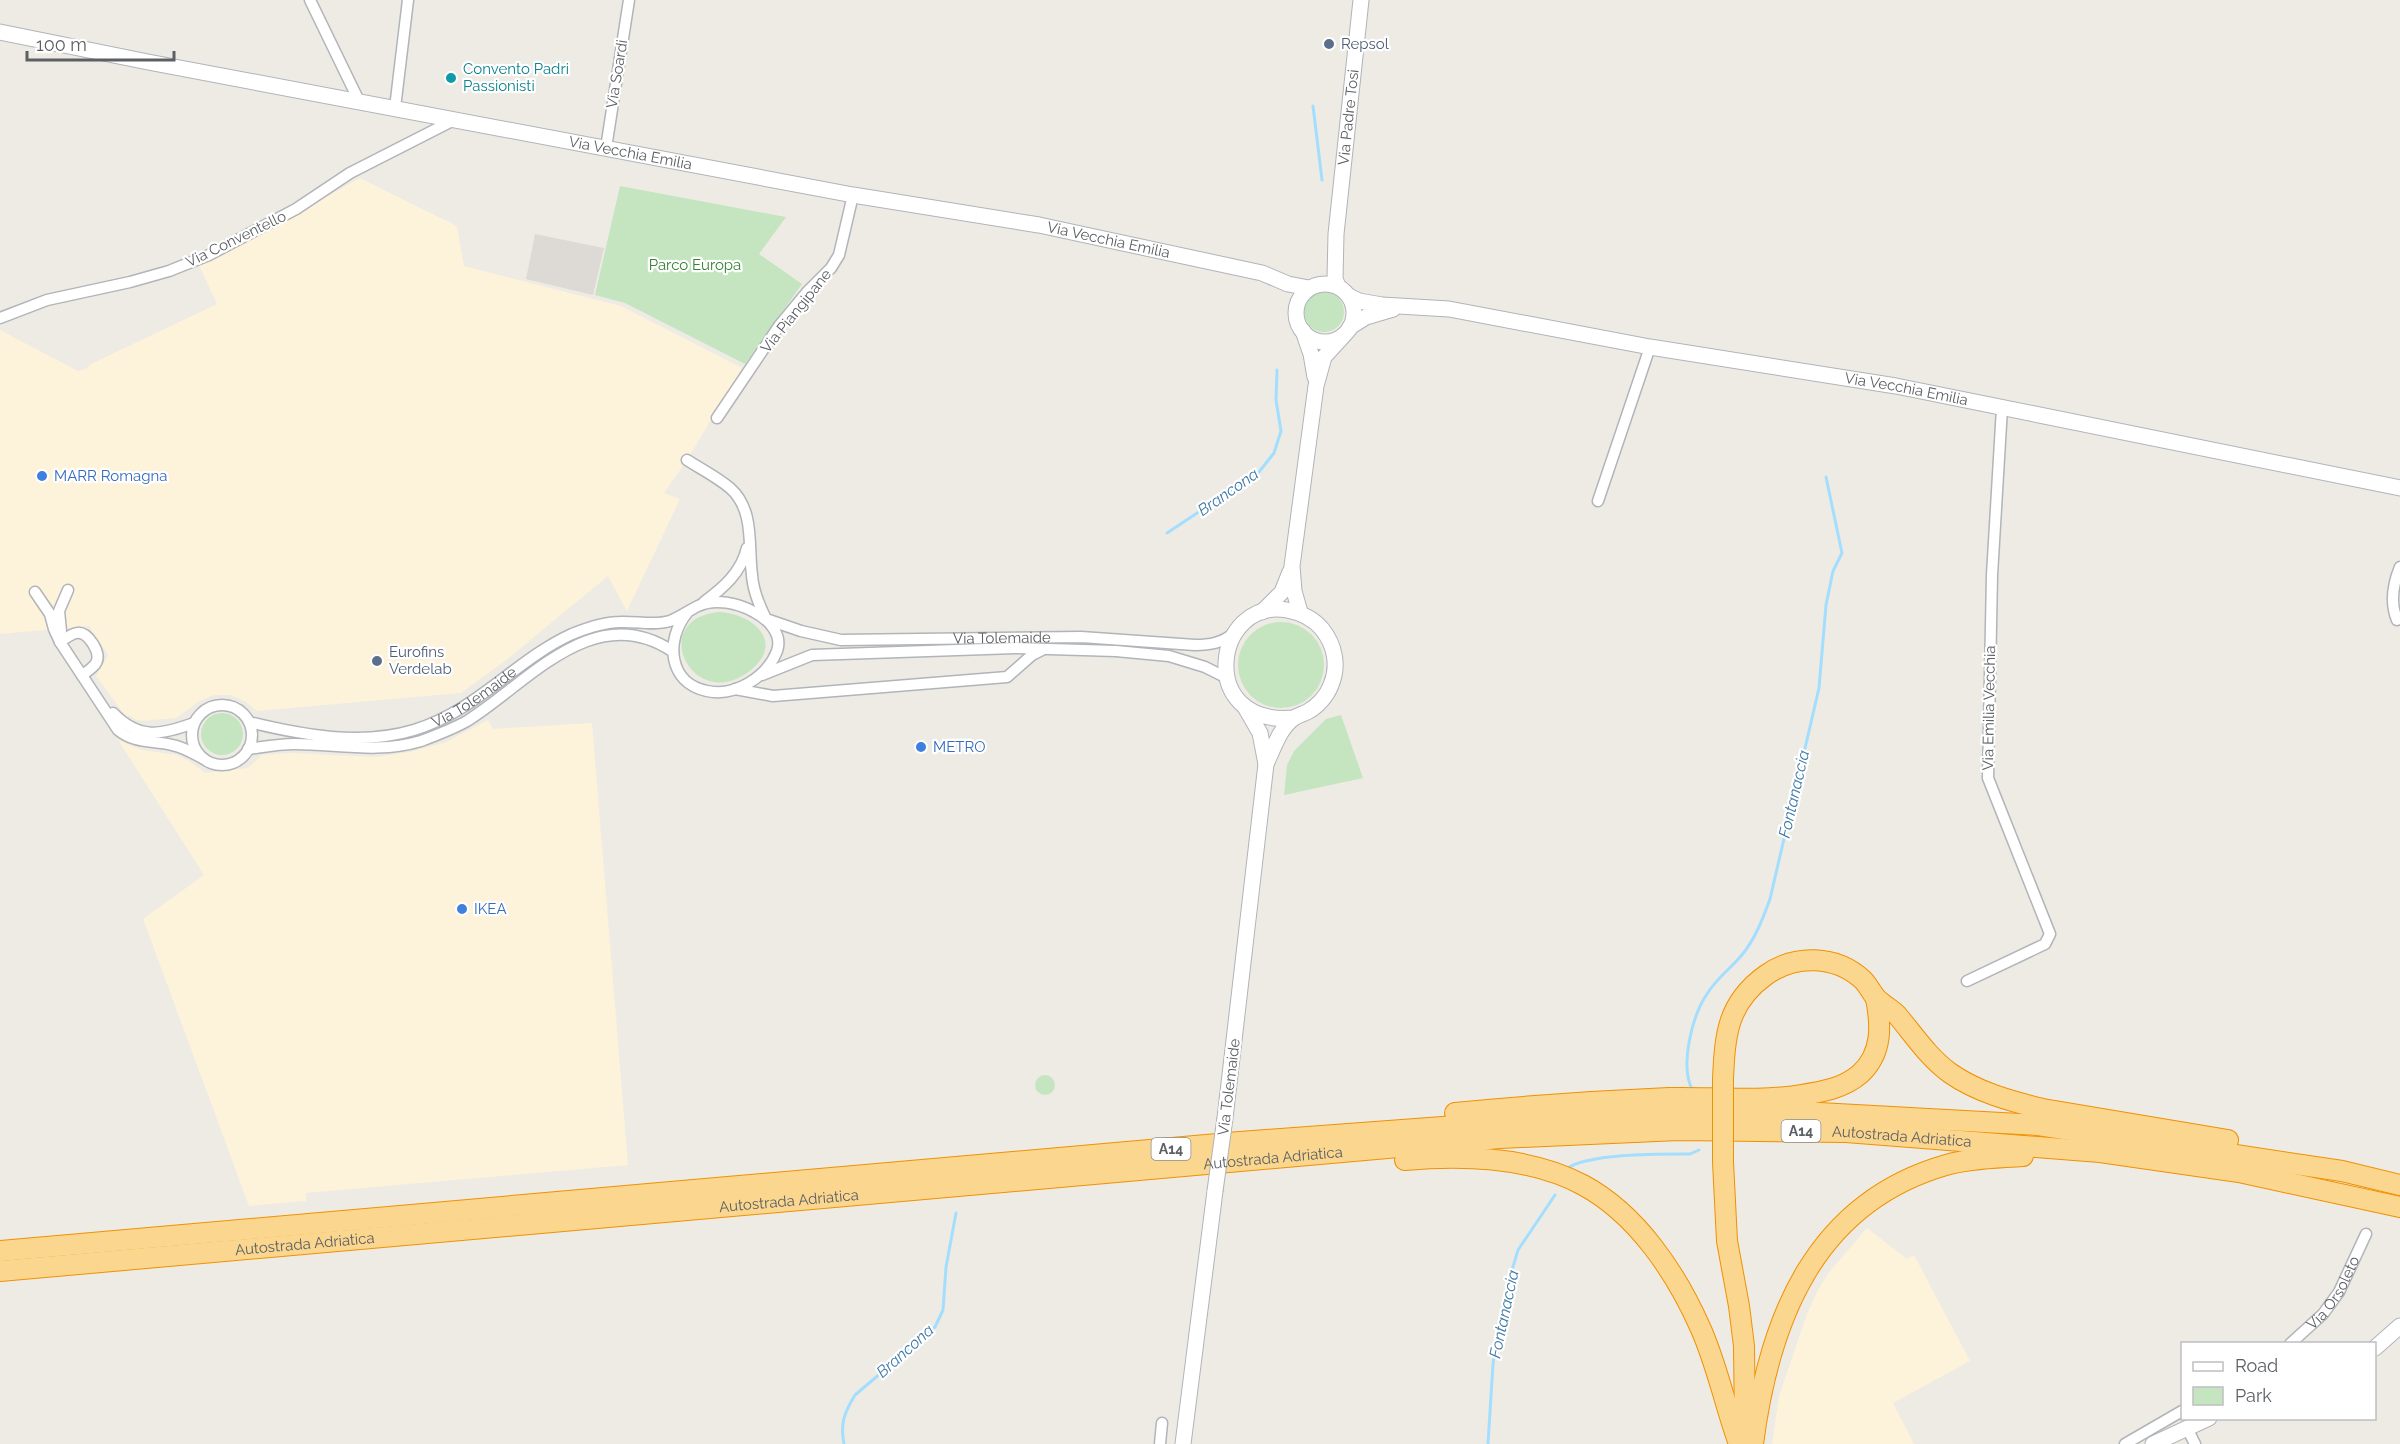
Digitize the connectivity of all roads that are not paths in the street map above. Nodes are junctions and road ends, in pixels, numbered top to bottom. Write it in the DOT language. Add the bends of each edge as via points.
graph roads {
  1 [pos="310,0"];
  2 [pos="408,0"];
  3 [pos="629,0"];
  4 [pos="1361,0"];
  5 [pos="0,32"];
  6 [pos="359,101"];
  7 [pos="395,108"];
  8 [pos="456,119"];
  9 [pos="606,148"];
  10 [pos="853,195"];
  11 [pos="1336,234"];
  12 [pos="1262,273"];
  13 [pos="1312,287"];
  14 [pos="1343,291"];
  15 [pos="1408,305"];
  16 [pos="1297,308"];
  17 [pos="0,318"];
  18 [pos="1303,331"];
  19 [pos="1347,331"];
  20 [pos="1650,347"];
  21 [pos="1316,386"];
  22 [pos="2002,408"];
  23 [pos="717,418"];
  24 [pos="687,460"];
  25 [pos="2400,488"];
  26 [pos="1598,501"];
  27 [pos="750,536"];
  28 [pos="1292,566"];
  29 [pos="2400,567"];
  30 [pos="68,590"];
  31 [pos="35,592"];
  32 [pos="699,605"];
  33 [pos="1262,612"];
  34 [pos="1300,612"];
  35 [pos="687,613"];
  36 [pos="766,619"];
  37 [pos="2399,622"];
  38 [pos="1236,631"];
  39 [pos="63,640"];
  40 [pos="1043,649"];
  41 [pos="672,651"];
  42 [pos="84,673"];
  43 [pos="759,676"];
  44 [pos="1227,678"];
  45 [pos="735,689"];
  46 [pos="1245,707"];
  47 [pos="1294,718"];
  48 [pos="249,722"];
  49 [pos="194,723"];
  50 [pos="248,749"];
  51 [pos="202,758"];
  52 [pos="1266,764"];
  53 [pos="1967,981"];
  54 [pos="1876,998"];
  55 [pos="1240,1142"];
  56 [pos="2100,1152"];
  57 [pos="2342,1171"];
  58 [pos="1094,1175"];
  59 [pos="2400,1185"];
  60 [pos="2400,1207"];
  61 [pos="2366,1234"];
  62 [pos="0,1251"];
  63 [pos="0,1271"];
  64 [pos="2400,1326"];
  65 [pos="2292,1342"];
  66 [pos="2400,1342"];
  67 [pos="2376,1347"];
  68 [pos="2376,1348"];
  69 [pos="2181,1412"];
  70 [pos="2207,1420"];
  71 [pos="1162,1423"];
  72 [pos="2187,1428"];
  73 [pos="1160,1444"];
  74 [pos="1183,1444"];
  75 [pos="1738,1444"];
  76 [pos="1746,1444"];
  77 [pos="1753,1444"];
  78 [pos="2125,1444"];
  79 [pos="2153,1444"];
  80 [pos="2195,1444"];
  1 -- 6 [label="street"];
  2 -- 7 [label="street"];
  3 -- 9 [label="street, Via Soardi"];
  4 -- 11 [label="street, Via Padre Tosi"];
  5 -- 6 [label="street, Via Vecchia Emilia"];
  6 -- 7 [label="street, Via Vecchia Emilia"];
  7 -- 8 [label="street, Via Vecchia Emilia"];
  8 -- 9 [label="street, Via Vecchia Emilia"];
  8 -- 17 [label="street, Via Conventello" via="350,173 296,209 210,255 169,272 46,300"];
  9 -- 10 [label="street, Via Vecchia Emilia"];
  10 -- 12 [label="street, Via Vecchia Emilia" via="1040,225"];
  10 -- 23 [label="street, Via Piangipane" via="839,255 779,326"];
  11 -- 13 [label="street" via="1325,270"];
  11 -- 14 [label="street" via="1335,279"];
  12 -- 13 [label="street, Via Vecchia Emilia" via="1288,285"];
  12 -- 16 [label="street"];
  13 -- 14 [label="street" via="1323,284"];
  13 -- 16 [label="street" via="1302,295"];
  14 -- 15 [label="street, Via Vecchia Emilia" via="1359,301"];
  14 -- 19 [label="street" via="1354,306"];
  15 -- 19 [label="street" via="1366,317"];
  15 -- 20 [label="street, Via Vecchia Emilia" via="1449,309"];
  16 -- 18 [label="street, Via Tolemaide" via="1297,320"];
  18 -- 19 [label="street" via="1324,342"];
  18 -- 21 [label="street, Via Tolemaide" via="1315,368"];
  19 -- 21 [label="street, Via Tolemaide" via="1324,357"];
  20 -- 22 [label="street, Via Vecchia Emilia" via="1896,386"];
  20 -- 26 [label="street"];
  21 -- 28 [label="street, Via Tolemaide"];
  22 -- 25 [label="street, Via Vecchia Emilia"];
  22 -- 53 [label="street, Via Emilia Vecchia" via="1992,575 1988,778 2050,934 2045,944"];
  24 -- 27 [label="street, Via Tolemaide" via="731,489 748,519"];
  27 -- 32 [label="street, Via Tolemaide" via="736,574"];
  27 -- 36 [label="street, Via Tolemaide" via="752,577"];
  28 -- 33 [label="street, Via Tolemaide" via="1282,592"];
  28 -- 34 [label="street, Via Tolemaide"];
  29 -- 37 [label="street" via="2393,594"];
  30 -- 39 [label="street" via="59,611"];
  31 -- 39 [label="street"];
  32 -- 35 [label="street, Via Tolemaide"];
  32 -- 36 [label="street, Via Tolemaide" via="741,605"];
  33 -- 34 [label="street"];
  33 -- 38 [label="street, Via Tolemaide"];
  34 -- 47 [label="street, Via Tolemaide" via="1316,622 1328,637 1335,655 1335,671 1322,701"];
  35 -- 41 [label="street, Via Tolemaide" via="678,624"];
  35 -- 48 [label="street, Via Tolemaide" via="669,621 619,621 574,633 538,653 460,710 412,730 360,738 297,734"];
  36 -- 38 [label="street, Via Tolemaide" via="801,632 841,640 1081,637 1211,645"];
  36 -- 43 [label="street, Via Tolemaide" via="779,644"];
  38 -- 44 [label="street" via="1227,654"];
  39 -- 42 [label="street"];
  39 -- 42 [label="street" via="71,634 87,635 98,652 99,658"];
  40 -- 43 [label="street, Via Tolemaide" via="812,655"];
  40 -- 44 [label="street, Via Tolemaide" via="1169,656"];
  40 -- 45 [label="street" via="1006,677 773,696"];
  41 -- 45 [label="street, Via Tolemaide" via="675,665 694,686 707,691"];
  41 -- 50 [label="street, Via Tolemaide" via="636,635 606,635 578,644 558,654 465,722 420,741 390,748 293,744"];
  42 -- 49 [label="street, Via Tolemaide" via="112,712 136,731 175,730"];
  42 -- 51 [label="street" via="118,730 127,737 174,745"];
  43 -- 45 [label="street, Via Tolemaide"];
  44 -- 46 [label="street, Via Tolemaide"];
  46 -- 47 [label="street" via="1260,716"];
  46 -- 52 [label="street, Via Tolemaide" via="1260,734"];
  47 -- 52 [label="street, Via Tolemaide"];
  48 -- 49 [label="street, Via Tolemaide" via="236,708 226,705 207,709"];
  48 -- 50 [label="street"];
  49 -- 51 [label="street" via="192,742"];
  50 -- 51 [label="street, Via Tolemaide" via="227,765"];
  52 -- 74 [label="street, Via Tolemaide, bridge"];
  54 -- 55 [label="highway" via="1880,1030 1871,1060 1855,1078 1823,1092 1782,1097 1530,1105"];
  54 -- 57 [label="highway" via="1895,1013 1943,1068 1998,1097 2043,1109 2298,1152"];
  54 -- 76 [label="highway, bridge" via="1863,980 1839,965 1814,959 1779,967 1744,993 1726,1035 1726,1241 1744,1346"];
  55 -- 57 [label="highway, Autostrada Adriatica / A14" via="1618,1114 1819,1113 2038,1125"];
  55 -- 62 [label="highway, Autostrada Adriatica / A14"];
  56 -- 58 [label="highway, Autostrada Adriatica / A14" via="1846,1132 1679,1130 1500,1138"];
  56 -- 60 [label="highway, Autostrada Adriatica / A14" via="2239,1172"];
  56 -- 77 [label="highway" via="1989,1158 1947,1165 1892,1187 1858,1210 1808,1266 1786,1309 1763,1385"];
  57 -- 59 [label="highway, Autostrada Adriatica / A14"];
  58 -- 63 [label="highway, Autostrada Adriatica / A14"];
  58 -- 75 [label="highway" via="1141,1178 1448,1158 1515,1164 1556,1173 1612,1204 1673,1275 1701,1328"];
  61 -- 65 [label="street, Via Orsoleto" via="2339,1292 2323,1314"];
  64 -- 67 [label="street"];
  66 -- 68 [label="street"];
  69 -- 78 [label="street"];
  70 -- 72 [label="street"];
  71 -- 73 [label="street"];
  72 -- 79 [label="street"];
  72 -- 80 [label="street"];
}
